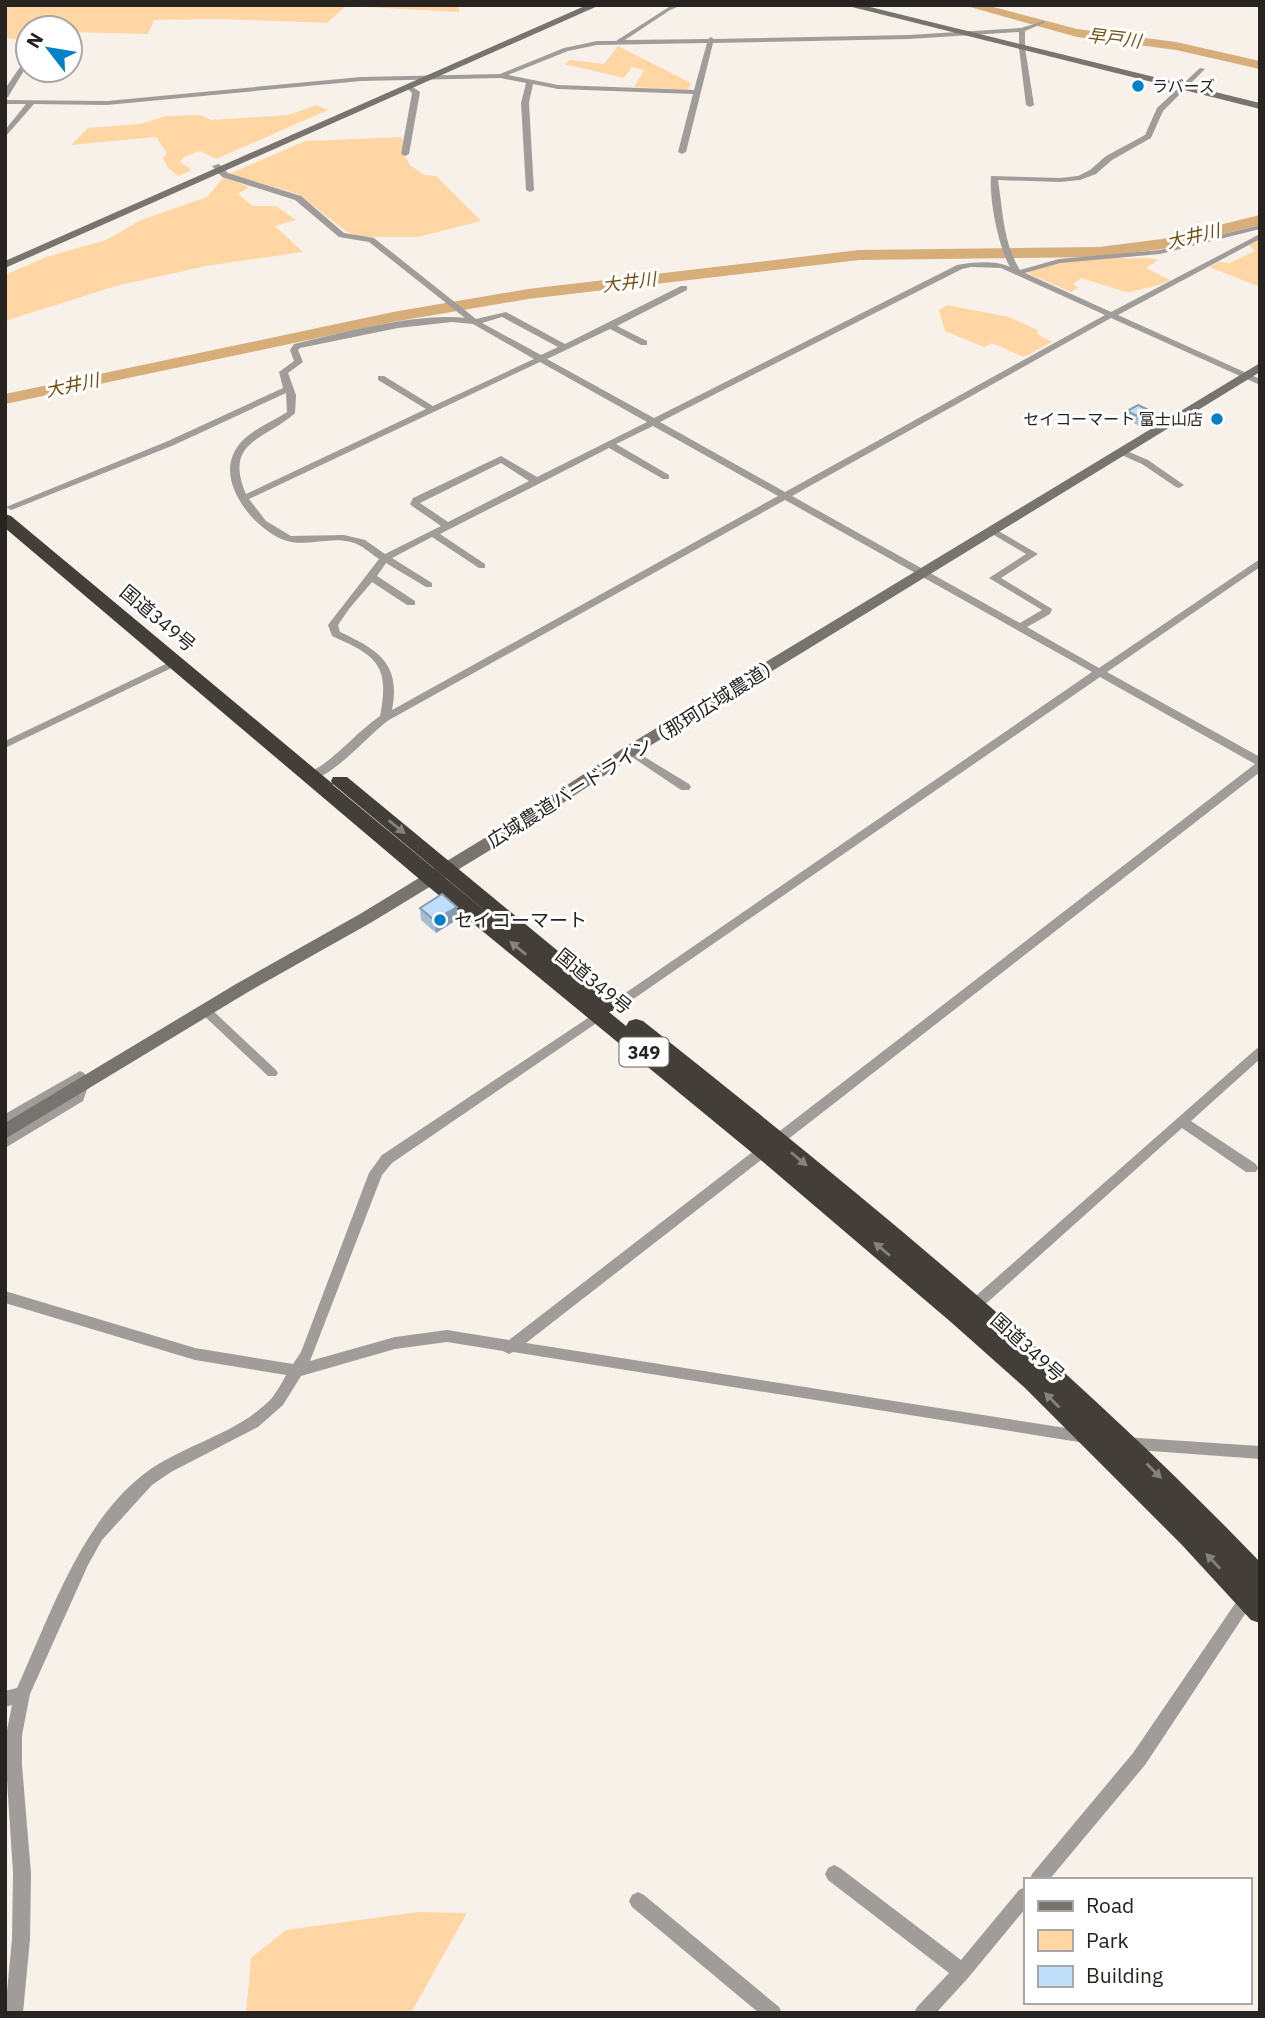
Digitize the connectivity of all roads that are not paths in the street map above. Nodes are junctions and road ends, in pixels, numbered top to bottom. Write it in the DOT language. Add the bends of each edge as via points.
graph roads {
  1 [pos="582,5"];
  2 [pos="595,5"];
  3 [pos="679,5"];
  4 [pos="849,5"];
  5 [pos="1039,23"];
  6 [pos="1022,30"];
  7 [pos="964,34"];
  8 [pos="711,39"];
  9 [pos="618,42"];
  10 [pos="1022,48"];
  11 [pos="1202,69"];
  12 [pos="500,76"];
  13 [pos="428,79"];
  14 [pos="412,83"];
  15 [pos="530,83"];
  16 [pos="1184,88"];
  17 [pos="696,92"];
  18 [pos="5,102"];
  19 [pos="32,102"];
  20 [pos="1030,104"];
  21 [pos="1260,106"];
  22 [pos="5,135"];
  23 [pos="682,152"];
  24 [pos="405,154"];
  25 [pos="218,168"];
  26 [pos="530,190"];
  27 [pos="1259,231"];
  28 [pos="1006,247"];
  29 [pos="5,257"];
  30 [pos="1009,261"];
  31 [pos="5,265"];
  32 [pos="1018,274"];
  33 [pos="684,288"];
  34 [pos="461,312"];
  35 [pos="1111,315"];
  36 [pos="475,322"];
  37 [pos="610,326"];
  38 [pos="644,343"];
  39 [pos="564,347"];
  40 [pos="539,359"];
  41 [pos="1255,375"];
  42 [pos="381,378"];
  43 [pos="288,389"];
  44 [pos="432,409"];
  45 [pos="651,423"];
  46 [pos="609,444"];
  47 [pos="1122,452"];
  48 [pos="666,477"];
  49 [pos="536,481"];
  50 [pos="1179,485"];
  51 [pos="786,498"];
  52 [pos="242,499"];
  53 [pos="7,509"];
  54 [pos="448,526"];
  55 [pos="992,531"];
  56 [pos="432,533"];
  57 [pos="384,558"];
  58 [pos="1260,562"];
  59 [pos="482,566"];
  60 [pos="922,574"];
  61 [pos="371,577"];
  62 [pos="429,585"];
  63 [pos="411,603"];
  64 [pos="1019,628"];
  65 [pos="176,663"];
  66 [pos="1097,672"];
  67 [pos="385,718"];
  68 [pos="5,745"];
  69 [pos="630,751"];
  70 [pos="1260,764"];
  71 [pos="320,773"];
  72 [pos="685,787"];
  73 [pos="440,873"];
  74 [pos="205,1010"];
  75 [pos="606,1011"];
  76 [pos="1260,1052"];
  77 [pos="272,1073"];
  78 [pos="81,1080"];
  79 [pos="5,1121"];
  80 [pos="1181,1121"];
  81 [pos="5,1132"];
  82 [pos="5,1143"];
  83 [pos="770,1145"];
  84 [pos="1251,1168"];
  85 [pos="5,1297"];
  86 [pos="975,1305"];
  87 [pos="509,1348"];
  88 [pos="297,1371"];
  89 [pos="1091,1437"];
  90 [pos="1126,1443"];
  91 [pos="1260,1453"];
  92 [pos="1257,1590"];
  93 [pos="22,1694"];
  94 [pos="5,1699"];
  95 [pos="834,1874"];
  96 [pos="1040,1878"];
  97 [pos="1024,1897"];
  98 [pos="638,1901"];
  99 [pos="962,1972"];
  100 [pos="14,2013"];
  101 [pos="773,2013"];
  102 [pos="923,2013"];
  1 -- 14 [label="street"];
  2 -- 13 [label="street"];
  3 -- 9 [label="street"];
  4 -- 7 [label="street"];
  5 -- 6 [label="street"];
  6 -- 7 [label="street"];
  6 -- 10 [label="street"];
  7 -- 8 [label="street"];
  7 -- 10 [label="street"];
  8 -- 9 [label="street"];
  8 -- 17 [label="street"];
  9 -- 12 [label="street" via="566,49"];
  10 -- 16 [label="street"];
  10 -- 20 [label="street"];
  11 -- 16 [label="street"];
  12 -- 13 [label="street"];
  12 -- 15 [label="street"];
  13 -- 14 [label="street"];
  14 -- 19 [label="street" via="340,81 120,103"];
  14 -- 24 [label="street" via="416,92"];
  14 -- 25 [label="street"];
  15 -- 17 [label="street"];
  15 -- 26 [label="street" via="525,103"];
  16 -- 21 [label="street"];
  16 -- 28 [label="street" via="1160,110 1148,136 1093,172 1051,181 994,178"];
  17 -- 23 [label="street"];
  18 -- 19 [label="street"];
  19 -- 22 [label="street"];
  25 -- 29 [label="street"];
  25 -- 31 [label="street"];
  25 -- 34 [label="street" via="225,175 298,198 342,234 371,240"];
  27 -- 32 [label="street" via="1160,252 1059,261"];
  27 -- 35 [label="street"];
  28 -- 30 [label="street"];
  30 -- 32 [label="street"];
  32 -- 35 [label="street"];
  32 -- 45 [label="street" via="989,265 960,267"];
  33 -- 37 [label="street"];
  34 -- 36 [label="street"];
  35 -- 41 [label="street"];
  35 -- 51 [label="street"];
  36 -- 39 [label="street" via="502,314"];
  36 -- 40 [label="street"];
  36 -- 43 [label="street" via="452,319 398,325 297,346 299,362 283,372"];
  37 -- 38 [label="street"];
  37 -- 39 [label="street"];
  39 -- 40 [label="street"];
  40 -- 44 [label="street"];
  40 -- 45 [label="street"];
  41 -- 47 [label="street, 広域農道バードライン（那珂広域農道）"];
  42 -- 44 [label="street"];
  43 -- 52 [label="street" via="290,413 246,441 235,456"];
  43 -- 53 [label="street" via="171,443"];
  44 -- 52 [label="street"];
  45 -- 46 [label="street"];
  45 -- 51 [label="street"];
  46 -- 48 [label="street"];
  46 -- 49 [label="street"];
  47 -- 50 [label="street"];
  47 -- 55 [label="street, 広域農道バードライン（那珂広域農道）"];
  49 -- 54 [label="street"];
  49 -- 54 [label="street" via="501,459 416,500 415,504"];
  51 -- 60 [label="street"];
  51 -- 67 [label="street"];
  52 -- 57 [label="street" via="290,539 349,538 368,544"];
  53 -- 65 [label="highway, 国道349号 / 349"];
  53 -- 71 [label="highway, 国道349号 / 349"];
  54 -- 56 [label="street"];
  55 -- 60 [label="street, 広域農道バードライン（那珂広域農道）"];
  55 -- 64 [label="street" via="1033,554 994,578 1047,609"];
  56 -- 57 [label="street"];
  56 -- 59 [label="street"];
  57 -- 61 [label="street"];
  57 -- 62 [label="street"];
  58 -- 66 [label="street"];
  60 -- 64 [label="street"];
  60 -- 69 [label="street, 広域農道バードライン（那珂広域農道）"];
  61 -- 63 [label="street"];
  61 -- 67 [label="street" via="333,625 336,634 376,655 390,679"];
  64 -- 66 [label="street"];
  65 -- 68 [label="street"];
  65 -- 71 [label="highway, 国道349号 / 349"];
  66 -- 70 [label="street"];
  66 -- 75 [label="street"];
  67 -- 71 [label="street"];
  69 -- 72 [label="street"];
  69 -- 73 [label="street, 広域農道バードライン（那珂広域農道）"];
  70 -- 83 [label="street"];
  71 -- 73 [label="highway, 国道349号 / 349"];
  73 -- 74 [label="street, 広域農道バードライン（那珂広域農道）"];
  73 -- 75 [label="highway, 国道349号 / 349"];
  74 -- 77 [label="street"];
  74 -- 78 [label="street, 広域農道バードライン（那珂広域農道）"];
  75 -- 83 [label="highway, 国道349号 / 349"];
  75 -- 88 [label="street" via="387,1160 376,1173"];
  76 -- 80 [label="street"];
  78 -- 79 [label="street"];
  78 -- 81 [label="street, 広域農道バードライン（那珂広域農道）"];
  78 -- 82 [label="street" via="78,1098"];
  80 -- 84 [label="street"];
  80 -- 86 [label="street"];
  83 -- 86 [label="highway, 国道349号 / 349, one-way"];
  83 -- 87 [label="street"];
  89 -- 83 [label="highway, 国道349号 / 349, one-way"];
  85 -- 88 [label="street" via="195,1354"];
  86 -- 90 [label="highway, 国道349号 / 349"];
  87 -- 88 [label="street" via="447,1336 396,1343"];
  87 -- 89 [label="street"];
  88 -- 93 [label="street" via="278,1401 253,1423 166,1467 124,1503 83,1560"];
  89 -- 90 [label="street"];
  92 -- 89 [label="highway, 国道349号 / 349, one-way"];
  90 -- 91 [label="street"];
  90 -- 92 [label="highway, 国道349号 / 349, one-way"];
  92 -- 96 [label="street" via="1139,1759"];
  93 -- 94 [label="street"];
  93 -- 100 [label="street" via="14,1745 22,1873"];
  95 -- 99 [label="street"];
  97 -- 99 [label="street"];
  98 -- 101 [label="street"];
  99 -- 102 [label="street"];
}
